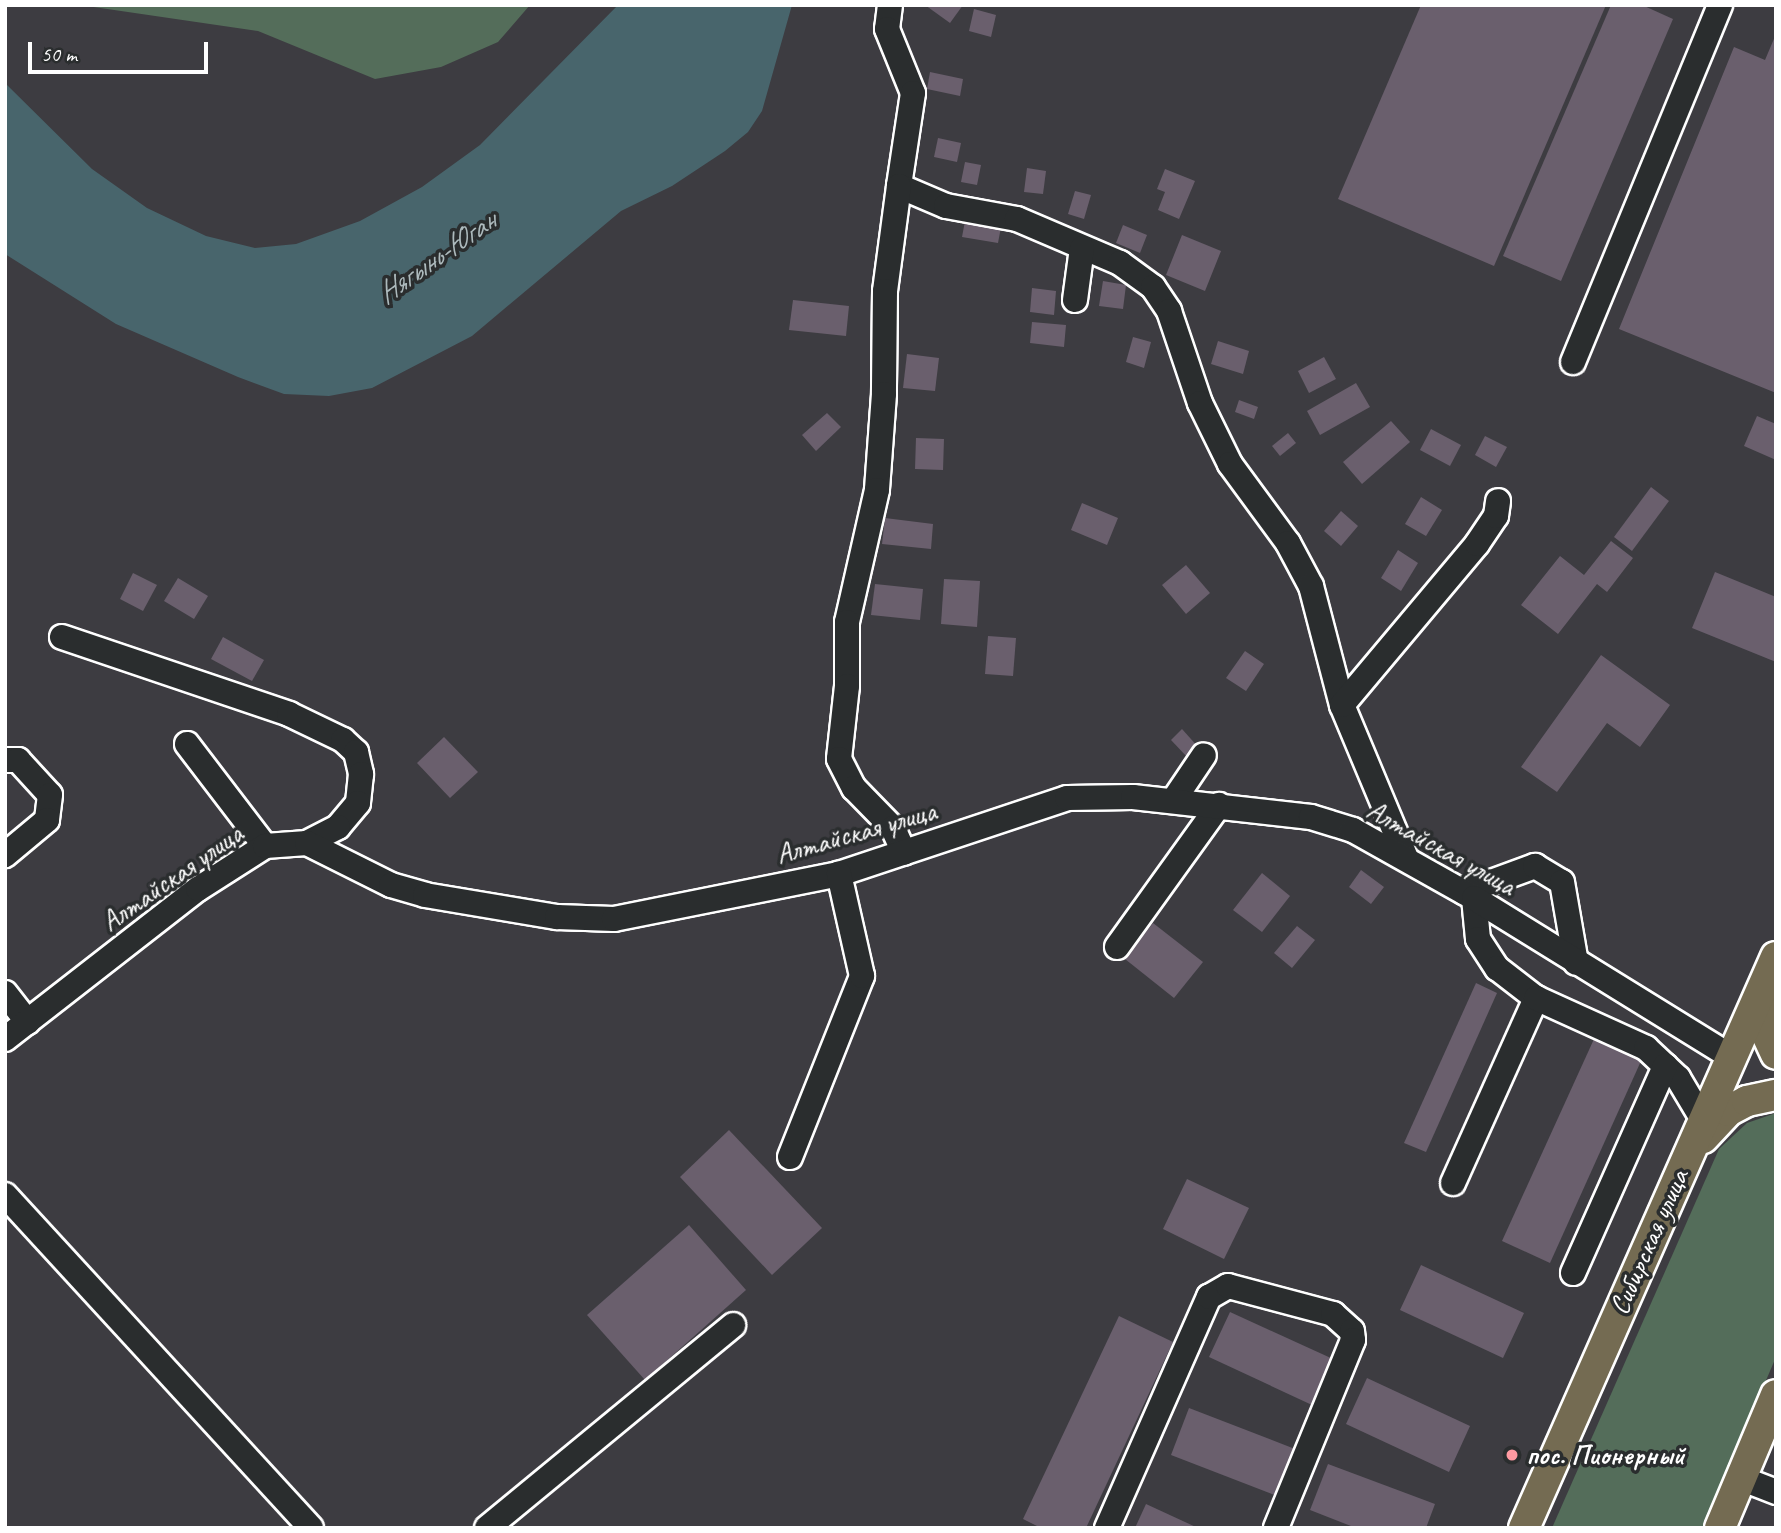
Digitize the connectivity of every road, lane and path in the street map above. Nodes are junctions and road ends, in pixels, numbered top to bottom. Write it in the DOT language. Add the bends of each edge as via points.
graph roads {
  1 [pos="890,5"];
  2 [pos="1720,5"];
  3 [pos="899,186"];
  4 [pos="1082,248"];
  5 [pos="1075,300"];
  6 [pos="1573,362"];
  7 [pos="1499,501"];
  8 [pos="62,638"];
  9 [pos="1342,705"];
  10 [pos="187,744"];
  11 [pos="1204,755"];
  12 [pos="5,760"];
  13 [pos="1173,801"];
  14 [pos="1219,805"];
  15 [pos="307,842"];
  16 [pos="265,846"];
  17 [pos="904,853"];
  18 [pos="5,855"];
  19 [pos="1406,858"];
  20 [pos="839,874"];
  21 [pos="1469,895"];
  22 [pos="1117,947"];
  23 [pos="1576,963"];
  24 [pos="1771,968"];
  25 [pos="5,993"];
  26 [pos="1536,998"];
  27 [pos="28,1022"];
  28 [pos="5,1039"];
  29 [pos="1776,1054"];
  30 [pos="1731,1058"];
  31 [pos="1665,1066"];
  32 [pos="1776,1096"];
  33 [pos="1703,1120"];
  34 [pos="1686,1156"];
  35 [pos="790,1157"];
  36 [pos="1453,1183"];
  37 [pos="5,1195"];
  38 [pos="1573,1273"];
  39 [pos="733,1325"];
  40 [pos="1776,1395"];
  41 [pos="1740,1478"];
  42 [pos="1776,1492"];
  43 [pos="310,1528"];
  44 [pos="487,1528"];
  45 [pos="1107,1528"];
  46 [pos="1276,1528"];
  47 [pos="1524,1528"];
  48 [pos="1720,1528"];
  1 -- 3 [label="lane" via="887,29 913,93"];
  2 -- 6 [label="lane"];
  3 -- 4 [label="lane" via="946,206 1017,219"];
  3 -- 17 [label="lane" via="885,291 877,490 846,622 847,686 839,759 854,788 893,828"];
  4 -- 5 [label="lane"];
  4 -- 9 [label="lane" via="1120,263 1153,287 1169,311 1200,403 1230,464 1289,543 1311,586"];
  7 -- 9 [label="lane" via="1496,516 1477,544"];
  8 -- 15 [label="lane" via="289,714 343,740 356,752 361,774 358,803 338,827"];
  9 -- 19 [label="lane"];
  10 -- 16 [label="lane"];
  11 -- 13 [label="lane"];
  12 -- 18 [label="lane" via="18,760 50,794 47,820"];
  13 -- 14 [label="lane, Алтайская улица"];
  13 -- 17 [label="lane, Алтайская улица" via="1068,798"];
  14 -- 19 [label="lane, Алтайская улица" via="1311,817 1353,830"];
  14 -- 22 [label="lane"];
  15 -- 16 [label="lane, Алтайская улица"];
  15 -- 20 [label="lane, Алтайская улица" via="402,888 557,917 614,919 658,913"];
  16 -- 27 [label="lane, Алтайская улица" via="198,889"];
  17 -- 20 [label="lane, Алтайская улица"];
  19 -- 21 [label="lane, Алтайская улица"];
  20 -- 35 [label="lane" via="862,976"];
  21 -- 23 [label="lane, Алтайская улица"];
  21 -- 23 [label="lane" via="1535,866 1562,882"];
  21 -- 26 [label="lane" via="1478,939 1497,968"];
  23 -- 30 [label="lane, Алтайская улица"];
  24 -- 29 [label="main road" via="1761,1022"];
  24 -- 30 [label="main road, Сибирская улица"];
  25 -- 27 [label="lane"];
  26 -- 31 [label="lane" via="1646,1048"];
  26 -- 36 [label="lane"];
  27 -- 28 [label="lane, Алтайская улица"];
  30 -- 33 [label="main road, Сибирская улица"];
  31 -- 33 [label="lane" via="1678,1078"];
  31 -- 38 [label="lane"];
  32 -- 34 [label="main road" via="1747,1101 1728,1111"];
  33 -- 34 [label="main road, Сибирская улица"];
  34 -- 47 [label="main road, Сибирская улица"];
  37 -- 43 [label="lane"];
  39 -- 44 [label="lane"];
  40 -- 41 [label="main road"];
  41 -- 42 [label="lane"];
  41 -- 48 [label="main road"];
  45 -- 46 [label="lane" via="1209,1297 1227,1286 1333,1314 1352,1331 1353,1340"];
}
